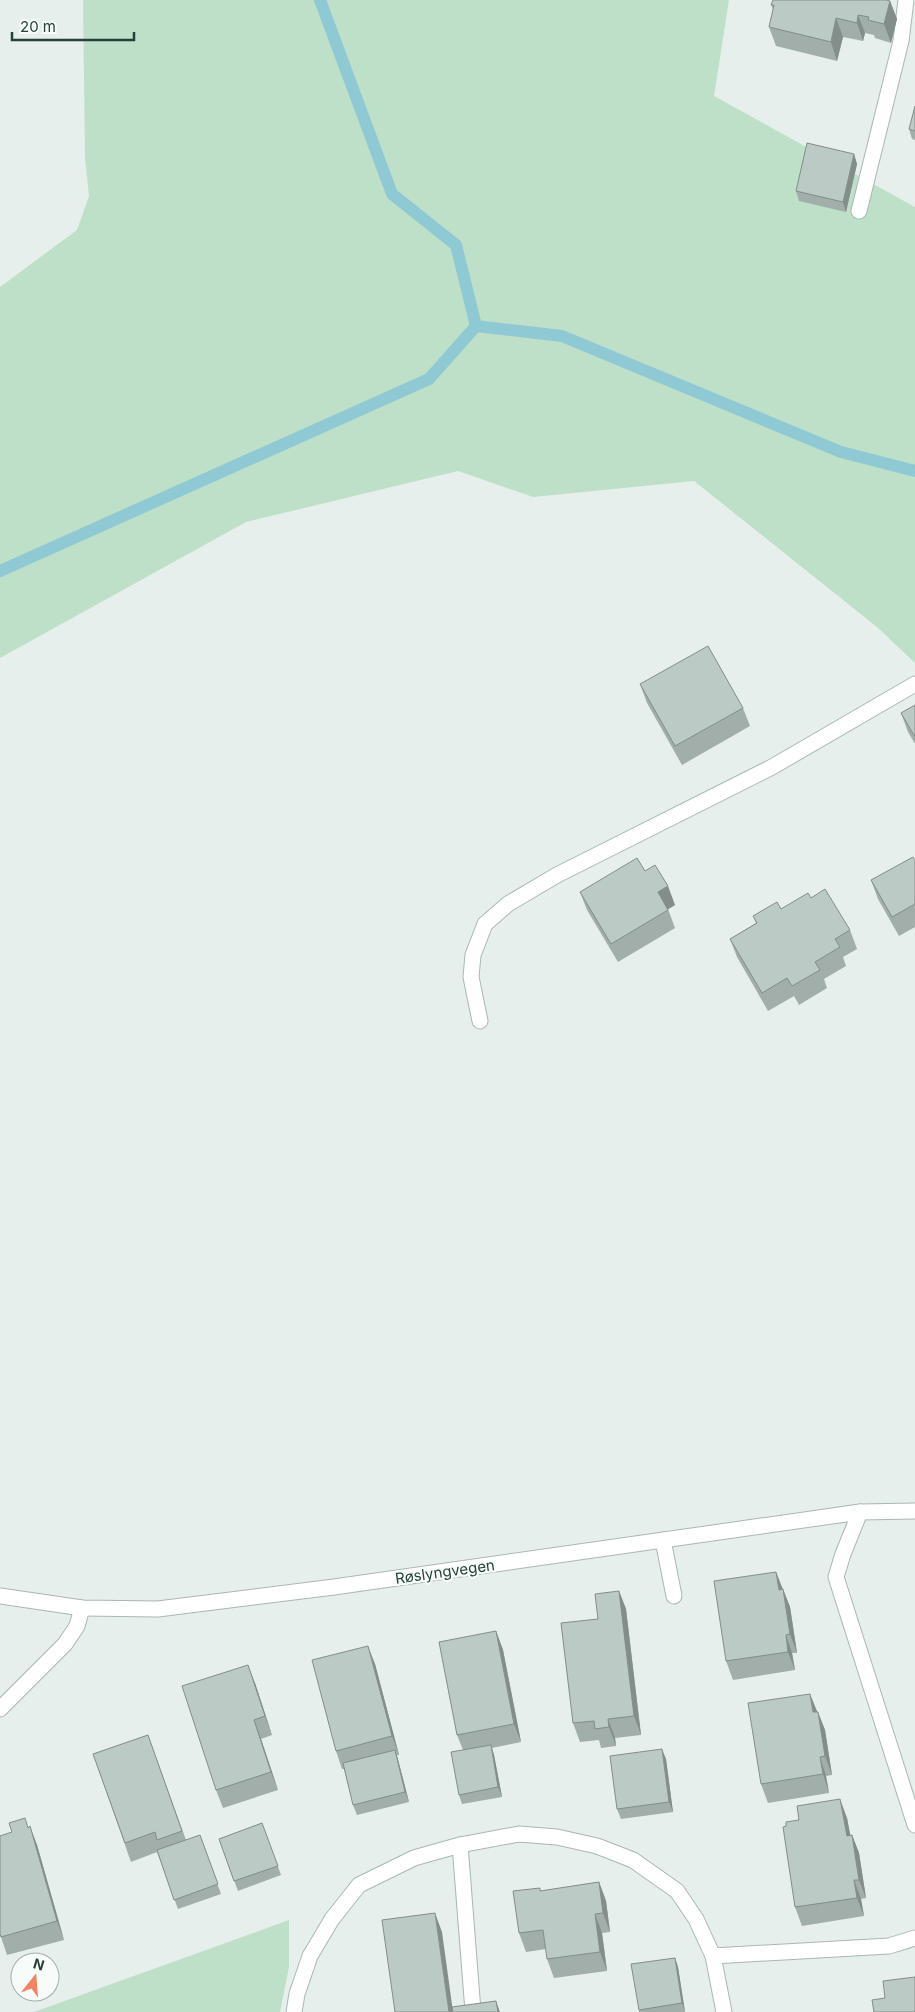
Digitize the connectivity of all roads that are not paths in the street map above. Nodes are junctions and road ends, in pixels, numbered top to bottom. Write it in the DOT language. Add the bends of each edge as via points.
graph roads {
  1 [pos="906,0"];
  2 [pos="859,211"];
  3 [pos="915,684"];
  4 [pos="480,1021"];
  5 [pos="915,1511"];
  6 [pos="860,1512"];
  7 [pos="663,1540"];
  8 [pos="0,1596"];
  9 [pos="674,1596"];
  10 [pos="82,1608"];
  11 [pos="0,1708"];
  12 [pos="915,1825"];
  13 [pos="460,1845"];
  14 [pos="915,1938"];
  15 [pos="713,1956"];
  16 [pos="474,2011"];
  17 [pos="294,2012"];
  18 [pos="724,2012"];
  1 -- 2 [label="street" via="901,41"];
  3 -- 4 [label="street" via="772,767 557,875 508,904 485,924 473,955 471,977"];
  5 -- 6 [label="street, Røslyngvegen"];
  6 -- 7 [label="street, Røslyngvegen"];
  6 -- 12 [label="street" via="836,1578"];
  7 -- 9 [label="street"];
  7 -- 10 [label="street, Røslyngvegen" via="158,1609"];
  8 -- 10 [label="street, Røslyngvegen"];
  10 -- 11 [label="street" via="77,1626 65,1644"];
  13 -- 15 [label="street" via="519,1834 557,1837 597,1846 633,1860 677,1891 696,1920"];
  13 -- 16 [label="street"];
  13 -- 17 [label="street" via="414,1858 359,1885 332,1919 310,1956"];
  14 -- 15 [label="street" via="889,1946"];
  15 -- 18 [label="street"];
}
